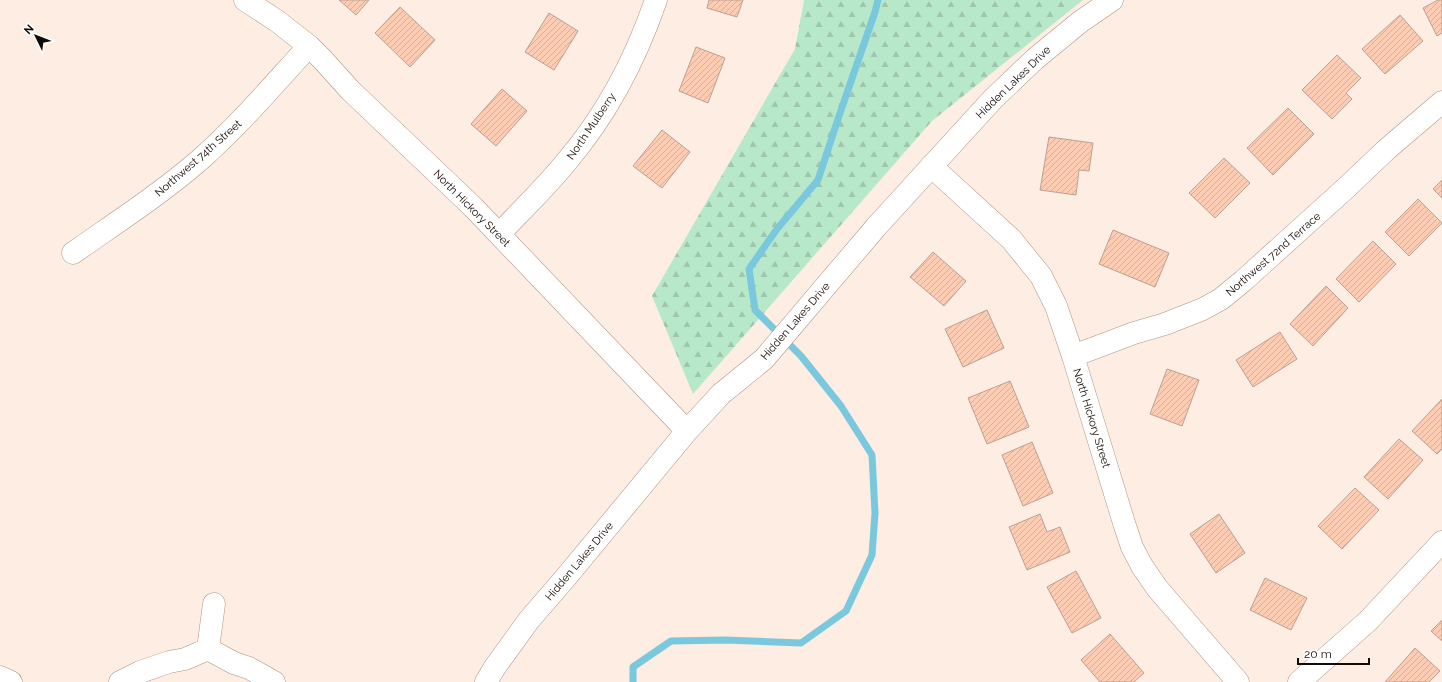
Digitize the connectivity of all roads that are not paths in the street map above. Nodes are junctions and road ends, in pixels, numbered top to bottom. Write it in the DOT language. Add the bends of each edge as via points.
graph roads {
  1 [pos="656,0"];
  2 [pos="1112,0"];
  3 [pos="252,2"];
  4 [pos="309,46"];
  5 [pos="1442,102"];
  6 [pos="931,166"];
  7 [pos="499,234"];
  8 [pos="73,253"];
  9 [pos="1073,356"];
  10 [pos="687,431"];
  11 [pos="1442,542"];
  12 [pos="214,604"];
  13 [pos="208,649"];
  14 [pos="0,677"];
  15 [pos="11,682"];
  16 [pos="120,682"];
  17 [pos="274,682"];
  18 [pos="486,682"];
  19 [pos="1238,682"];
  20 [pos="1299,682"];
  1 -- 7 [label="street, North Mulberry" via="648,25 626,73 599,119 568,161"];
  2 -- 6 [label="street, Hidden Lakes Drive" via="1080,22 1031,63 993,99"];
  3 -- 4 [label="street, North Hickory Street"];
  4 -- 7 [label="street, North Hickory Street" via="350,90"];
  4 -- 8 [label="street, Northwest 74th Street" via="245,117 202,158 157,195"];
  5 -- 9 [label="street, Northwest 72nd Terrace" via="1221,299 1165,324"];
  6 -- 9 [label="street, North Hickory Street" via="1011,239 1041,276 1056,306"];
  6 -- 10 [label="street, Hidden Lakes Drive" via="764,359 722,394"];
  7 -- 10 [label="street, North Hickory Street"];
  9 -- 19 [label="street, North Hickory Street" via="1132,547 1157,588"];
  10 -- 18 [label="street, Hidden Lakes Drive" via="529,620"];
  11 -- 20 [label="street" via="1368,621"];
  12 -- 13 [label="street"];
  13 -- 16 [label="street" via="185,659 140,672"];
  13 -- 17 [label="street"];
  14 -- 15 [label="street"];
}
